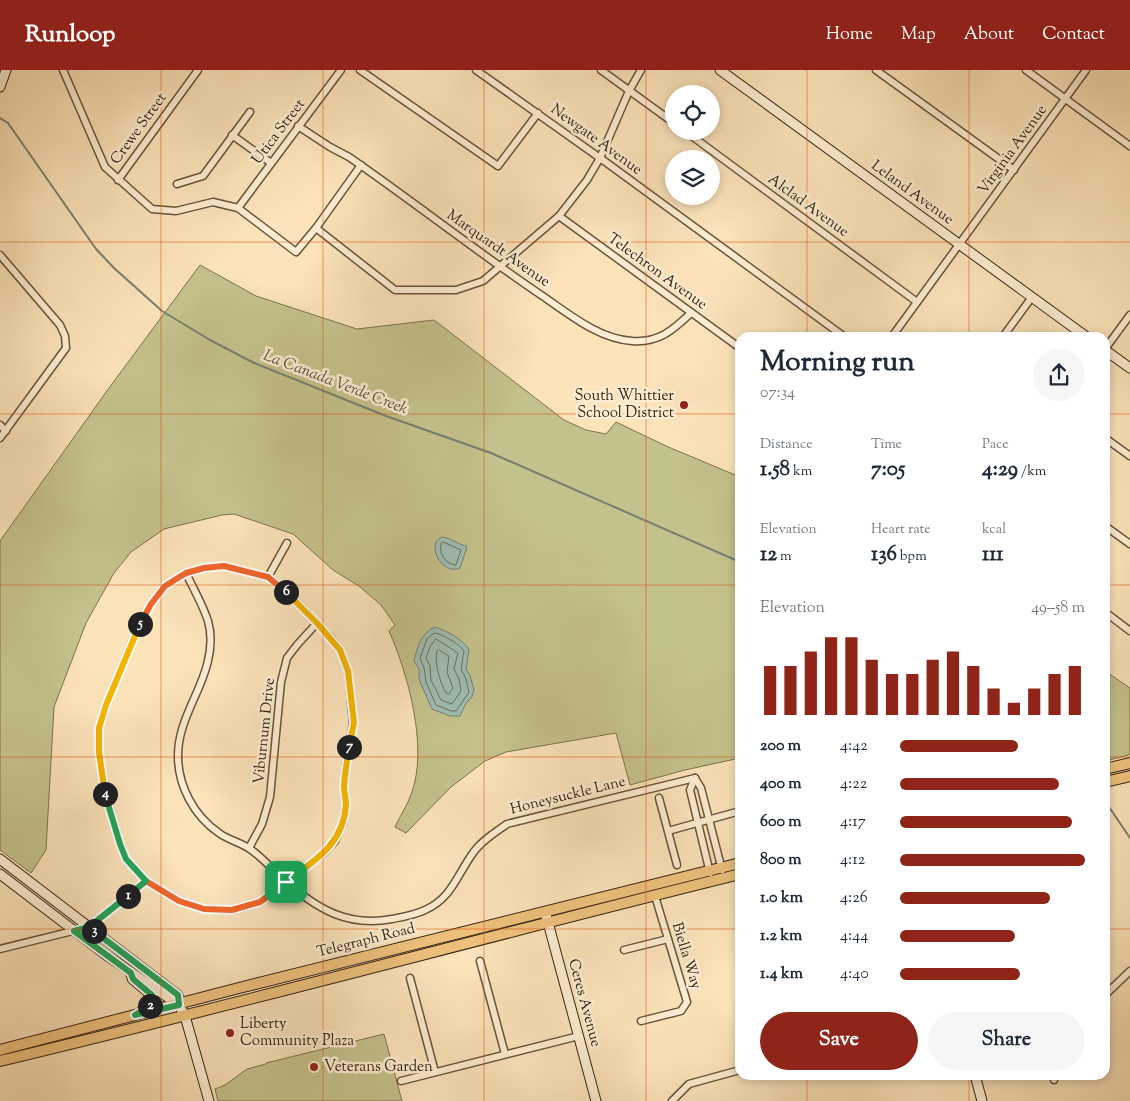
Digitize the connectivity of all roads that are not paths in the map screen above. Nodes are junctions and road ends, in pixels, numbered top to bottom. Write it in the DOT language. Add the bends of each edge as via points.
graph roads {
  1 [pos="6,70"];
  2 [pos="63,70"];
  3 [pos="198,70"];
  4 [pos="341,70"];
  5 [pos="360,70"];
  6 [pos="476,70"];
  7 [pos="601,70"];
  8 [pos="641,70"];
  9 [pos="720,70"];
  10 [pos="876,70"];
  11 [pos="1026,70"];
  12 [pos="1086,70"];
  13 [pos="1,85"];
  14 [pos="630,91"];
  15 [pos="1065,99"];
  16 [pos="250,112"];
  17 [pos="538,113"];
  18 [pos="665,116"];
  19 [pos="298,126"];
  20 [pos="232,136"];
  21 [pos="697,140"];
  22 [pos="1130,146"];
  23 [pos="600,158"];
  24 [pos="271,164"];
  25 [pos="361,165"];
  26 [pos="1014,170"];
  27 [pos="118,180"];
  28 [pos="177,184"];
  29 [pos="238,208"];
  30 [pos="559,216"];
  31 [pos="316,228"];
  32 [pos="959,244"];
  33 [pos="0,256"];
  34 [pos="499,267"];
  35 [pos="1032,297"];
  36 [pos="918,302"];
  37 [pos="692,313"];
  38 [pos="1130,315"];
  39 [pos="838,332"];
  40 [pos="896,332"];
  41 [pos="1006,332"];
  42 [pos="1080,332"];
  43 [pos="1110,343"];
  44 [pos="735,344"];
  45 [pos="1110,354"];
  46 [pos="1130,368"];
  47 [pos="0,425"];
  48 [pos="6,430"];
  49 [pos="0,438"];
  50 [pos="1110,442"];
  51 [pos="1130,456"];
  52 [pos="1110,530"];
  53 [pos="287,543"];
  54 [pos="1130,544"];
  55 [pos="186,573"];
  56 [pos="268,577"];
  57 [pos="1110,616"];
  58 [pos="317,623"];
  59 [pos="1130,630"];
  60 [pos="1130,763"];
  61 [pos="1110,768"];
  62 [pos="1130,776"];
  63 [pos="695,778"];
  64 [pos="1110,781"];
  65 [pos="659,798"];
  66 [pos="735,811"];
  67 [pos="709,819"];
  68 [pos="698,823"];
  69 [pos="668,830"];
  70 [pos="249,848"];
  71 [pos="0,859"];
  72 [pos="735,864"];
  73 [pos="677,865"];
  74 [pos="722,867"];
  75 [pos="709,871"];
  76 [pos="0,874"];
  77 [pos="735,875"];
  78 [pos="724,878"];
  79 [pos="146,881"];
  80 [pos="286,882"];
  81 [pos="712,882"];
  82 [pos="655,896"];
  83 [pos="546,917"];
  84 [pos="89,927"];
  85 [pos="74,931"];
  86 [pos="668,939"];
  87 [pos="0,949"];
  88 [pos="624,950"];
  89 [pos="480,961"];
  90 [pos="1130,971"];
  91 [pos="131,973"];
  92 [pos="410,978"];
  93 [pos="1110,990"];
  94 [pos="179,1005"];
  95 [pos="135,1015"];
  96 [pos="185,1016"];
  97 [pos="641,1021"];
  98 [pos="579,1036"];
  99 [pos="0,1050"];
  100 [pos="505,1054"];
  101 [pos="0,1061"];
  102 [pos="735,1071"];
  103 [pos="434,1072"];
  104 [pos="976,1080"];
  105 [pos="401,1081"];
  106 [pos="209,1101"];
  107 [pos="596,1101"];
  108 [pos="672,1101"];
  109 [pos="982,1101"];
  1 -- 13 [label="street"];
  2 -- 27 [label="street" via="105,167"];
  3 -- 27 [label="street, Crewe Street"];
  4 -- 19 [label="street, Utica Street"];
  5 -- 17 [label="street" via="498,166"];
  6 -- 17 [label="street, Newgate Avenue"];
  7 -- 14 [label="street"];
  8 -- 14 [label="street"];
  9 -- 32 [label="street, Leland Avenue"];
  10 -- 26 [label="street"];
  11 -- 15 [label="street"];
  12 -- 15 [label="street, Virginia Avenue"];
  14 -- 18 [label="street"];
  14 -- 23 [label="street"];
  15 -- 22 [label="street"];
  15 -- 26 [label="street, Virginia Avenue"];
  16 -- 20 [label="street"];
  17 -- 23 [label="street, Newgate Avenue"];
  19 -- 24 [label="street, Utica Street"];
  19 -- 25 [label="street, Marquardt Avenue"];
  20 -- 24 [label="street"];
  20 -- 28 [label="street" via="202,176"];
  21 -- 36 [label="street, Alclad Avenue"];
  23 -- 30 [label="street"];
  23 -- 39 [label="street, Newgate Avenue"];
  24 -- 29 [label="street, Utica Street"];
  25 -- 31 [label="street"];
  25 -- 34 [label="street, Marquardt Avenue"];
  26 -- 32 [label="street, Virginia Avenue"];
  27 -- 29 [label="street" via="152,209 176,211 213,202"];
  29 -- 31 [label="street" via="296,252"];
  30 -- 34 [label="street"];
  30 -- 37 [label="street, Telechron Avenue"];
  31 -- 34 [label="street" via="395,290 456,290 482,281"];
  32 -- 35 [label="street, Leland Avenue"];
  32 -- 36 [label="street, Virginia Avenue"];
  33 -- 48 [label="street" via="60,325 66,348"];
  34 -- 37 [label="street, Marquardt Avenue" via="591,328 632,342 654,340 672,332"];
  35 -- 41 [label="street"];
  35 -- 42 [label="street, Leland Avenue"];
  36 -- 40 [label="street, Virginia Avenue"];
  37 -- 44 [label="street, Telechron Avenue"];
  38 -- 43 [label="street"];
  45 -- 46 [label="street"];
  47 -- 48 [label="street"];
  48 -- 49 [label="street"];
  50 -- 51 [label="street"];
  52 -- 54 [label="street"];
  53 -- 56 [label="street"];
  55 -- 56 [label="street" via="224,566"];
  55 -- 70 [label="street, Honeysuckle Lane" via="208,620 210,650 180,735 178,757 183,787 195,810 219,833"];
  55 -- 79 [label="street" via="165,586 141,620 99,728 104,788 120,844 126,859"];
  56 -- 58 [label="street"];
  57 -- 59 [label="street"];
  58 -- 70 [label="street, Viburnum Drive" via="287,658 281,682 270,797 262,824"];
  58 -- 80 [label="street" via="340,650 348,671 354,723 346,765 346,804 343,823 335,841"];
  60 -- 61 [label="main road"];
  62 -- 64 [label="main road"];
  63 -- 67 [label="street"];
  63 -- 68 [label="street" via="690,790"];
  63 -- 80 [label="street, Honeysuckle Lane" via="507,824 473,852 454,886 440,900 425,910 402,918 379,922 339,916"];
  65 -- 69 [label="street"];
  66 -- 67 [label="street"];
  67 -- 68 [label="street"];
  67 -- 74 [label="street"];
  68 -- 69 [label="street"];
  68 -- 75 [label="street"];
  69 -- 73 [label="street"];
  70 -- 80 [label="street, Honeysuckle Lane"];
  71 -- 84 [label="street"];
  72 -- 74 [label="main road, Telegraph Road"];
  74 -- 75 [label="main road, Telegraph Road"];
  74 -- 78 [label="street"];
  75 -- 81 [label="street"];
  75 -- 83 [label="main road, Telegraph Road"];
  76 -- 85 [label="street"];
  77 -- 78 [label="main road, Telegraph Road"];
  78 -- 81 [label="main road, Telegraph Road"];
  79 -- 80 [label="street" via="179,901 204,909 232,910 260,902"];
  79 -- 84 [label="street"];
  81 -- 82 [label="main road, Telegraph Road"];
  82 -- 83 [label="main road, Telegraph Road"];
  82 -- 86 [label="street, Biella Way"];
  83 -- 94 [label="main road, Telegraph Road"];
  83 -- 96 [label="main road, Telegraph Road"];
  83 -- 98 [label="street, Ceres Avenue"];
  84 -- 85 [label="street"];
  84 -- 94 [label="street" via="178,995"];
  85 -- 87 [label="street"];
  85 -- 91 [label="street"];
  86 -- 88 [label="street"];
  86 -- 97 [label="street, Biella Way" via="686,1002 681,1011"];
  89 -- 100 [label="street"];
  90 -- 93 [label="street"];
  91 -- 94 [label="street"];
  91 -- 95 [label="main road" via="153,998 147,1009"];
  92 -- 103 [label="street"];
  94 -- 95 [label="main road, Telegraph Road"];
  94 -- 96 [label="street"];
  95 -- 99 [label="main road, Telegraph Road"];
  96 -- 101 [label="main road, Telegraph Road"];
  96 -- 106 [label="street"];
  98 -- 100 [label="street"];
  98 -- 107 [label="street, Ceres Avenue"];
  100 -- 103 [label="street"];
  102 -- 108 [label="street" via="689,1084"];
  103 -- 105 [label="street"];
  104 -- 109 [label="street"];
}
